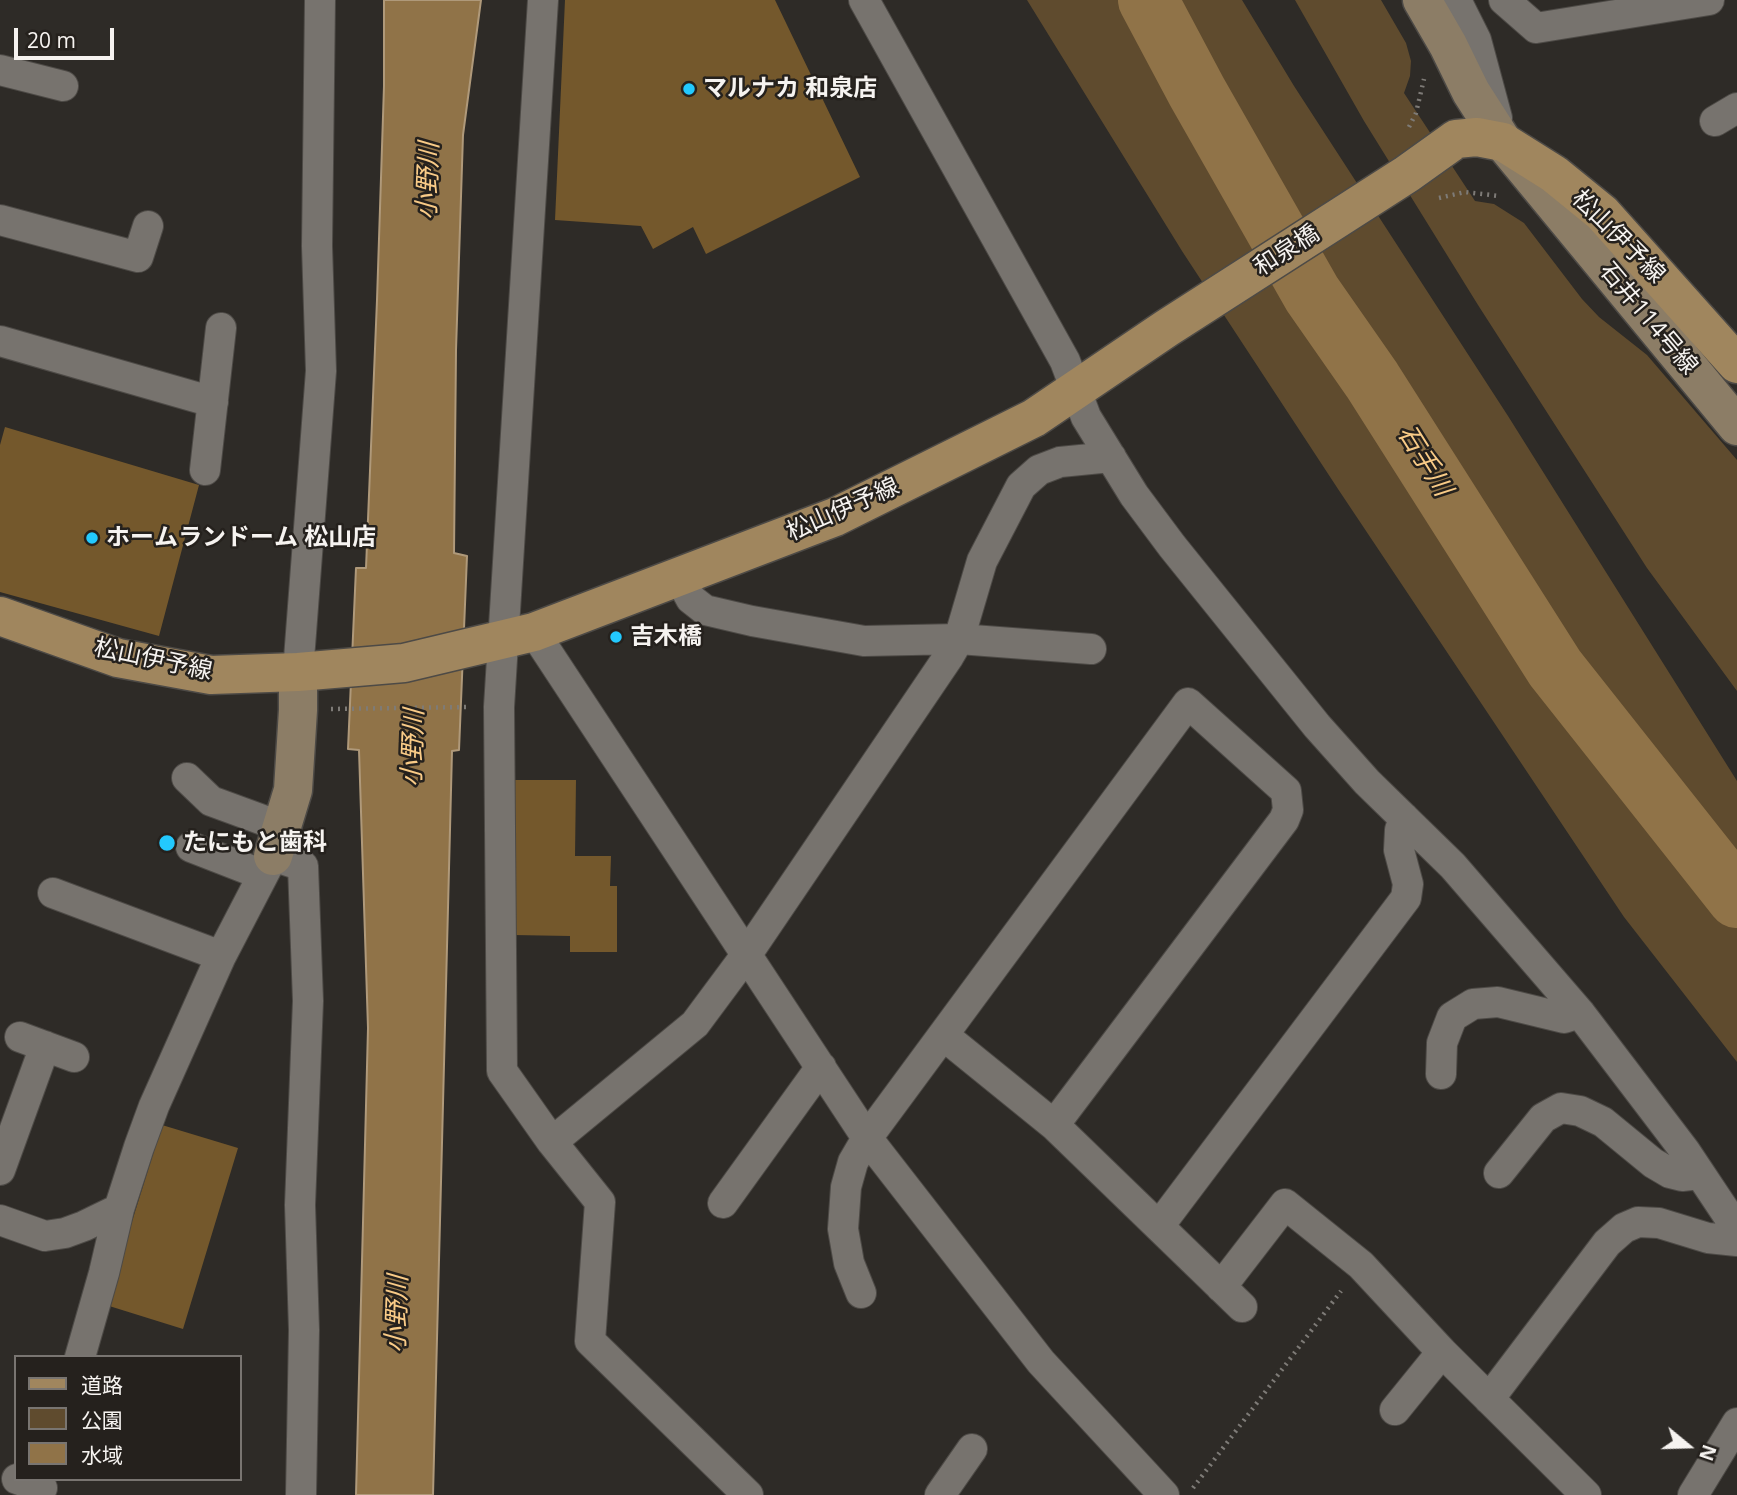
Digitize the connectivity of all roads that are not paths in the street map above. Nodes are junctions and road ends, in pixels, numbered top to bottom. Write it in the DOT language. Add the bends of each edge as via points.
graph roads {
  1 [pos="320,0"];
  2 [pos="543,0"];
  3 [pos="864,0"];
  4 [pos="1422,0"];
  5 [pos="1456,0"];
  6 [pos="1504,0"];
  7 [pos="1709,0"];
  8 [pos="0,70"];
  9 [pos="63,86"];
  10 [pos="1503,142"];
  11 [pos="1419,187"];
  12 [pos="0,220"];
  13 [pos="148,226"];
  14 [pos="221,328"];
  15 [pos="1167,328"];
  16 [pos="0,341"];
  17 [pos="1737,364"];
  18 [pos="1076,388"];
  19 [pos="212,402"];
  20 [pos="1737,426"];
  21 [pos="1111,457"];
  22 [pos="205,470"];
  23 [pos="679,577"];
  24 [pos="0,616"];
  25 [pos="511,638"];
  26 [pos="959,639"];
  27 [pos="1091,649"];
  28 [pos="304,672"];
  29 [pos="187,778"];
  30 [pos="1404,818"];
  31 [pos="191,847"];
  32 [pos="273,853"];
  33 [pos="53,893"];
  34 [pos="747,954"];
  35 [pos="222,956"];
  36 [pos="1580,1013"];
  37 [pos="943,1035"];
  38 [pos="74,1057"];
  39 [pos="821,1067"];
  40 [pos="1441,1074"];
  41 [pos="1054,1125"];
  42 [pos="867,1138"];
  43 [pos="552,1142"];
  44 [pos="0,1170"];
  45 [pos="1499,1173"];
  46 [pos="1700,1174"];
  47 [pos="723,1203"];
  48 [pos="119,1209"];
  49 [pos="0,1220"];
  50 [pos="1159,1226"];
  51 [pos="1737,1229"];
  52 [pos="1737,1241"];
  53 [pos="861,1293"];
  54 [pos="1441,1352"];
  55 [pos="81,1355"];
  56 [pos="1489,1399"];
  57 [pos="1395,1410"];
  58 [pos="1737,1423"];
  59 [pos="972,1449"];
  60 [pos="302,1495"];
  61 [pos="748,1495"];
  62 [pos="940,1495"];
  63 [pos="1164,1495"];
  64 [pos="1586,1495"];
  65 [pos="1693,1495"];
  1 -- 28 [label="street" via="317,246 321,371"];
  2 -- 25 [label="street"];
  3 -- 18 [label="street"];
  4 -- 10 [label="street, 石井114号線"];
  5 -- 10 [label="street" via="1476,40"];
  6 -- 7 [label="street" via="1536,28"];
  8 -- 9 [label="street"];
  10 -- 11 [label="main road, 松山伊予線" via="1456,139"];
  10 -- 17 [label="main road, 松山伊予線" via="1554,174 1602,213"];
  10 -- 20 [label="street, 石井114号線"];
  11 -- 15 [label="main road, 和泉橋"];
  12 -- 13 [label="street" via="138,257"];
  14 -- 19 [label="street"];
  15 -- 18 [label="main road, 松山伊予線"];
  16 -- 19 [label="street"];
  18 -- 21 [label="street" via="1086,417"];
  18 -- 23 [label="main road, 松山伊予線" via="1034,418 835,517"];
  19 -- 22 [label="street"];
  21 -- 26 [label="street" via="1060,462 1039,470 1021,486 982,561"];
  21 -- 30 [label="street" via="1134,495 1251,645 1317,726"];
  23 -- 25 [label="main road, 松山伊予線"];
  23 -- 26 [label="street" via="691,600 705,610 752,621 864,641"];
  24 -- 28 [label="main road, 松山伊予線" via="118,658 211,675"];
  25 -- 28 [label="main road" via="404,663"];
  25 -- 34 [label="street" via="686,866"];
  25 -- 43 [label="street" via="499,707 502,1071"];
  26 -- 27 [label="street"];
  26 -- 34 [label="street"];
  28 -- 32 [label="street" via="293,790"];
  29 -- 32 [label="street"];
  30 -- 36 [label="street" via="1453,866"];
  30 -- 50 [label="street" via="1399,850 1408,884 1406,898"];
  31 -- 32 [label="street"];
  32 -- 35 [label="street"];
  32 -- 60 [label="street" via="303,866 308,1001 300,1205"];
  33 -- 35 [label="street"];
  34 -- 39 [label="street"];
  34 -- 43 [label="street" via="695,1024"];
  35 -- 48 [label="street" via="155,1106"];
  36 -- 40 [label="street" via="1564,1018 1498,1002 1473,1004 1452,1017 1442,1043"];
  36 -- 46 [label="street"];
  37 -- 41 [label="street"];
  37 -- 41 [label="street" via="1188,703 1286,792 1288,810"];
  37 -- 42 [label="street"];
  38 -- 44 [label="street" via="32,1041"];
  39 -- 42 [label="street"];
  39 -- 47 [label="street"];
  41 -- 50 [label="street"];
  42 -- 53 [label="street" via="846,1187 843,1230"];
  42 -- 63 [label="street" via="1041,1362"];
  43 -- 61 [label="street" via="600,1202 590,1341"];
  45 -- 46 [label="street" via="1544,1118 1561,1108 1603,1122 1670,1173"];
  46 -- 51 [label="street"];
  48 -- 49 [label="street" via="84,1226 46,1236"];
  48 -- 55 [label="street"];
  50 -- 54 [label="street" via="1232,1297 1285,1204 1361,1265"];
  52 -- 56 [label="street" via="1708,1238 1659,1223 1638,1222 1624,1228"];
  54 -- 56 [label="street"];
  54 -- 57 [label="street"];
  56 -- 64 [label="street"];
  58 -- 65 [label="street"];
  59 -- 62 [label="street"];
}
